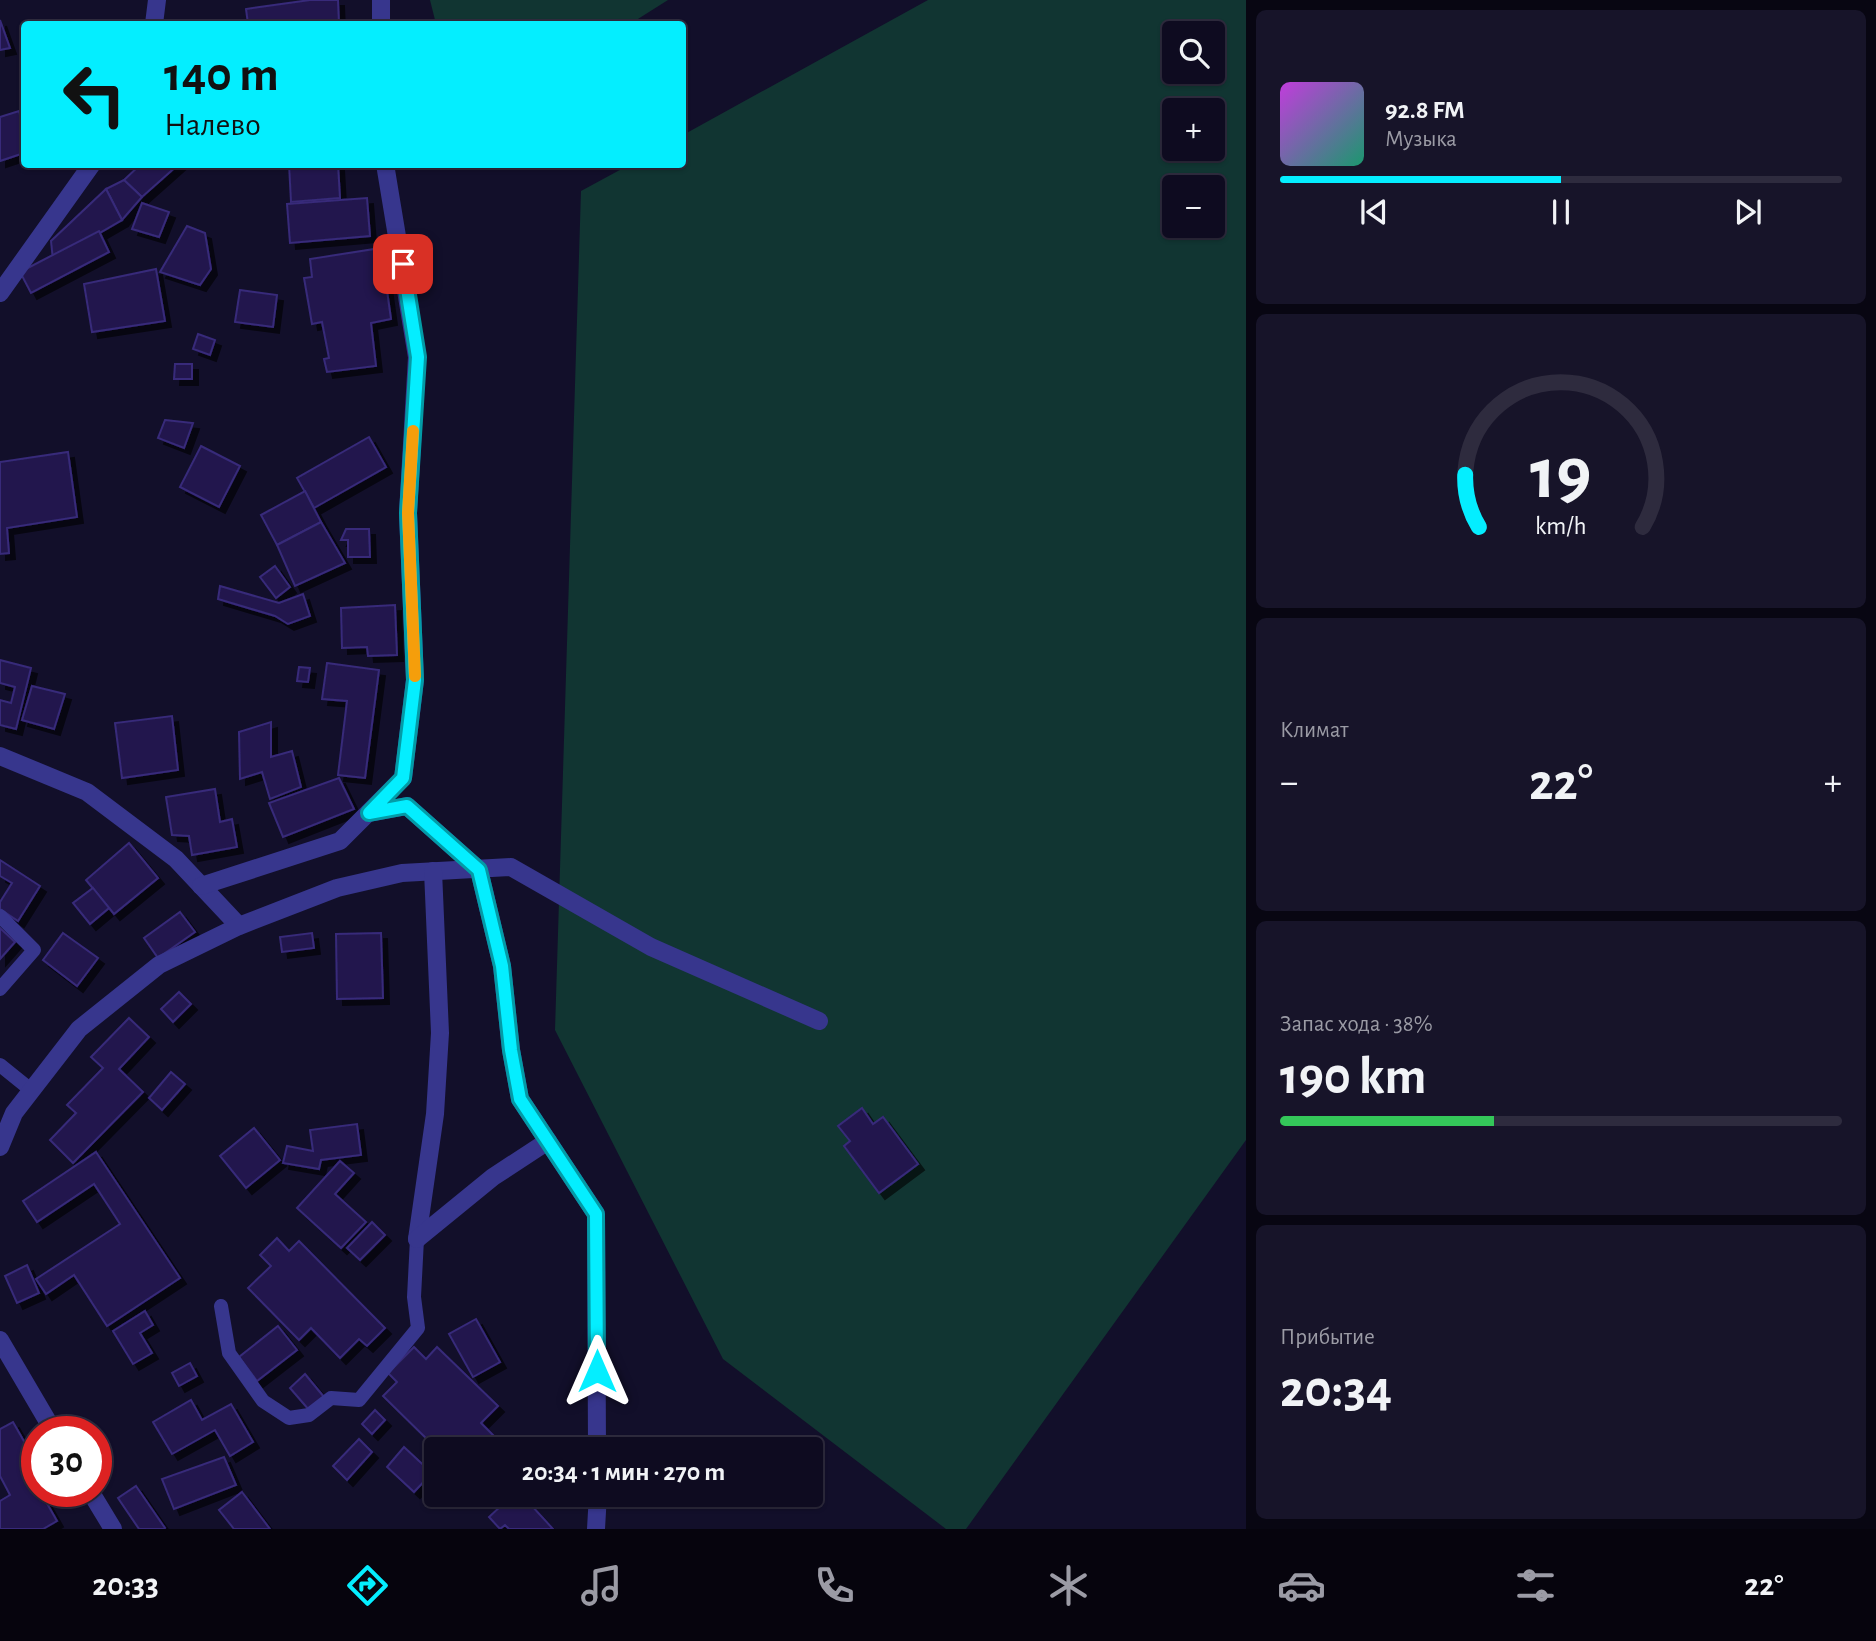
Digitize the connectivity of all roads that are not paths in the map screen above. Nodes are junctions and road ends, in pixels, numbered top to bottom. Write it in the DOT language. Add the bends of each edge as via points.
graph roads {
  1 [pos="157,0"];
  2 [pos="381,0"];
  3 [pos="154,21"];
  4 [pos="381,21"];
  5 [pos="89,168"];
  6 [pos="386,168"];
  7 [pos="0,293"];
  8 [pos="0,756"];
  9 [pos="369,813"];
  10 [pos="479,870"];
  11 [pos="433,871"];
  12 [pos="201,886"];
  13 [pos="0,916"];
  14 [pos="239,926"];
  15 [pos="0,989"];
  16 [pos="819,1021"];
  17 [pos="0,1065"];
  18 [pos="31,1090"];
  19 [pos="548,1141"];
  20 [pos="0,1147"];
  21 [pos="417,1239"];
  22 [pos="221,1306"];
  23 [pos="0,1340"];
  24 [pos="45,1416"];
  25 [pos="597,1437"];
  26 [pos="100,1507"];
  27 [pos="597,1507"];
  28 [pos="113,1529"];
  29 [pos="596,1529"];
  1 -- 3 [label="street"];
  2 -- 4 [label="street"];
  5 -- 7 [label="street"];
  6 -- 9 [label="street" via="418,357 408,513 415,680 403,778"];
  8 -- 12 [label="street" via="87,792 176,859"];
  9 -- 10 [label="street" via="407,806"];
  9 -- 12 [label="street" via="340,841"];
  10 -- 11 [label="street"];
  10 -- 16 [label="street" via="511,867 651,947"];
  10 -- 19 [label="street" via="502,966 520,1099"];
  11 -- 14 [label="street" via="337,888"];
  11 -- 21 [label="street" via="440,1033 435,1114"];
  12 -- 14 [label="street"];
  13 -- 15 [label="lane" via="34,950"];
  14 -- 18 [label="street" via="159,965 79,1029"];
  17 -- 18 [label="lane"];
  18 -- 20 [label="street"];
  19 -- 21 [label="street" via="493,1177"];
  19 -- 25 [label="street" via="596,1214"];
  21 -- 22 [label="lane" via="414,1297 418,1328 359,1400 331,1398 309,1415 289,1418 263,1401 229,1353"];
  23 -- 24 [label="street"];
  26 -- 28 [label="street"];
  27 -- 29 [label="street"];
}
